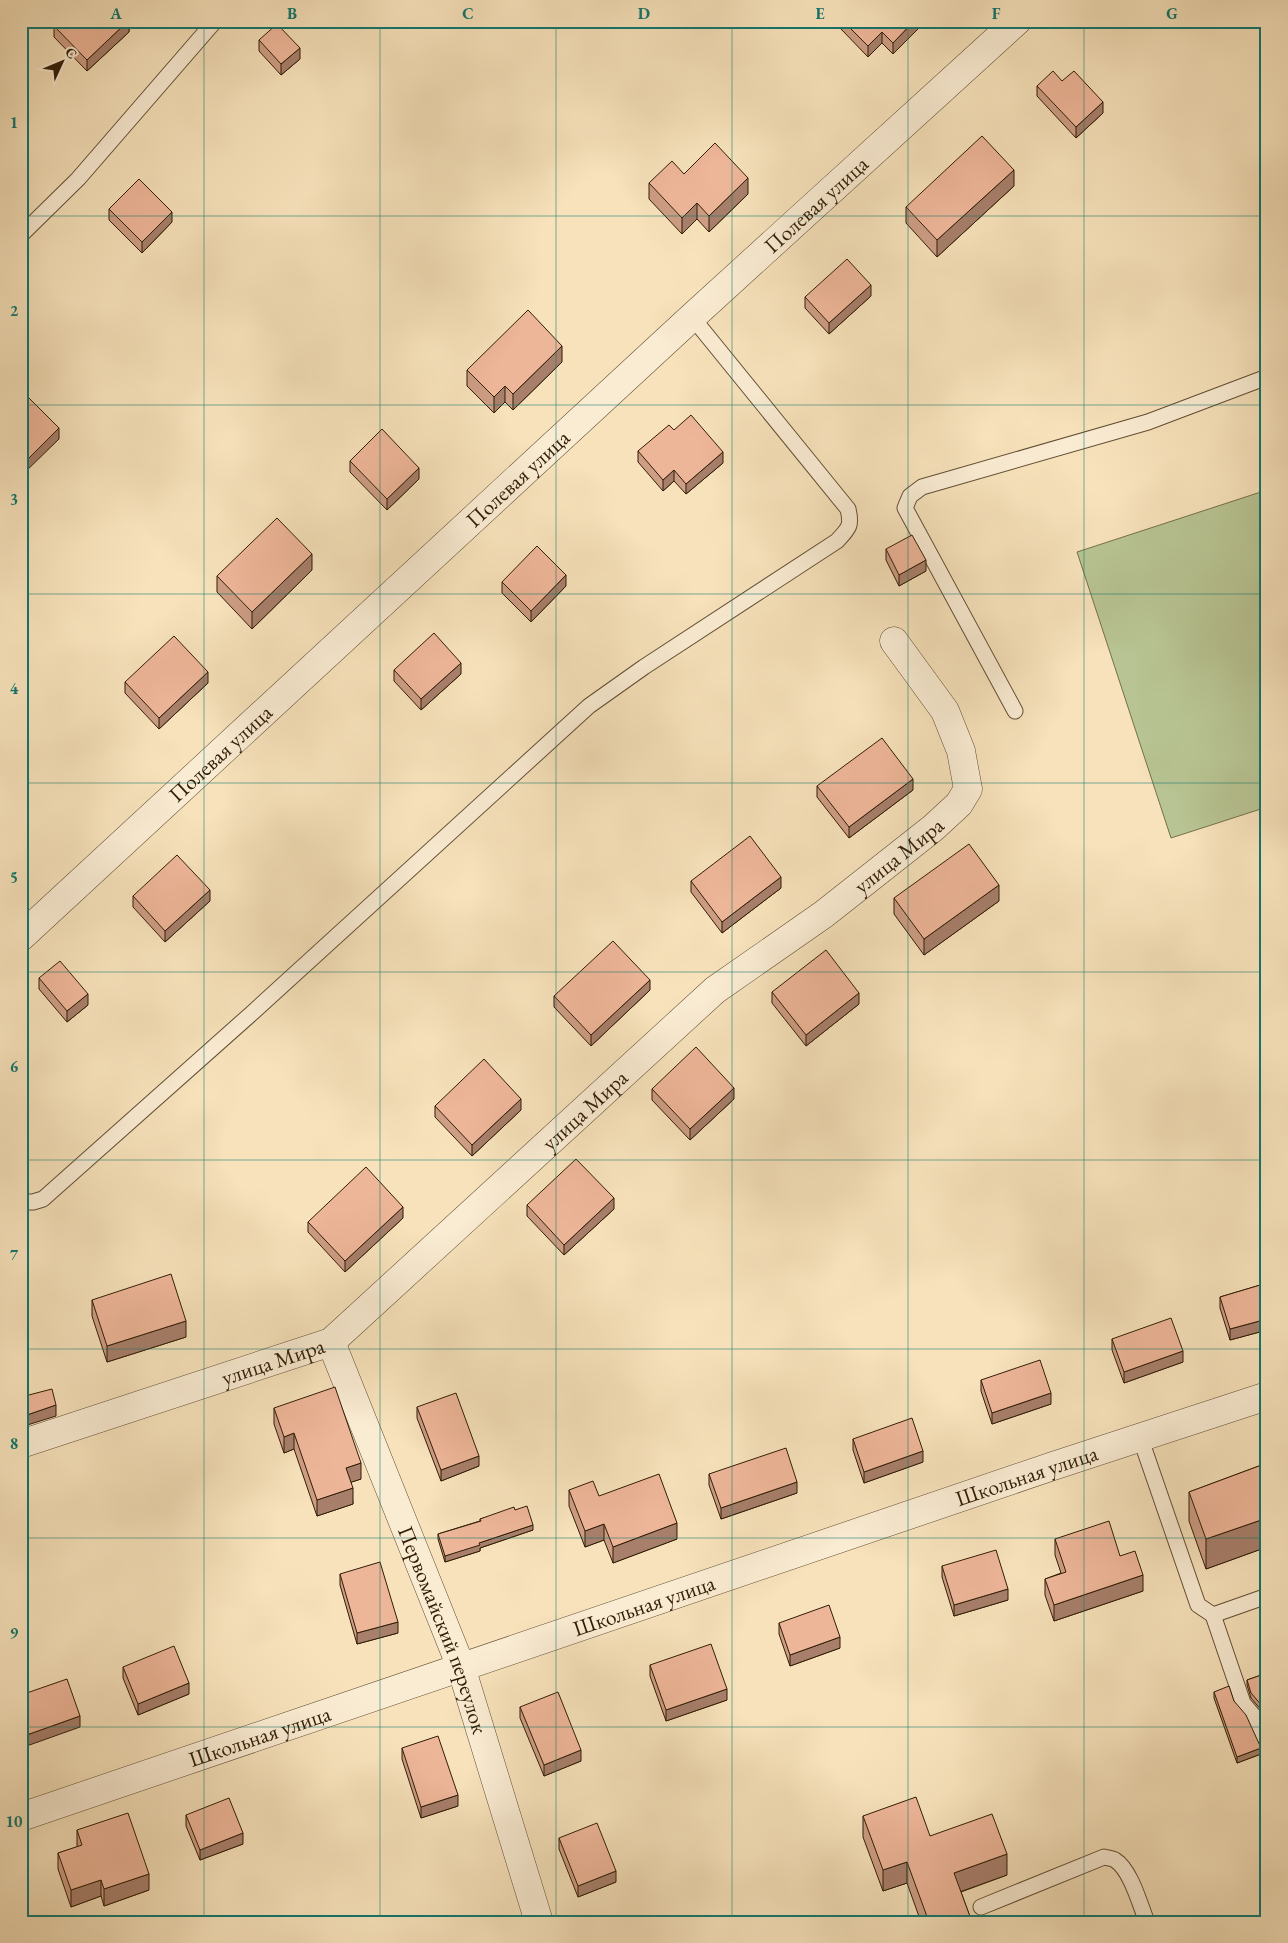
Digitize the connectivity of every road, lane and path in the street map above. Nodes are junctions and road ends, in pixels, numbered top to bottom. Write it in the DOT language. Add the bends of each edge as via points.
graph roads {
  1 [pos="215,21"];
  2 [pos="1017,21"];
  3 [pos="21,234"];
  4 [pos="692,317"];
  5 [pos="1267,377"];
  6 [pos="894,640"];
  7 [pos="1015,711"];
  8 [pos="21,937"];
  9 [pos="21,1202"];
  10 [pos="331,1342"];
  11 [pos="1267,1396"];
  12 [pos="1140,1438"];
  13 [pos="21,1444"];
  14 [pos="1267,1596"];
  15 [pos="1213,1615"];
  16 [pos="461,1667"];
  17 [pos="1267,1747"];
  18 [pos="21,1817"];
  19 [pos="981,1907"];
  20 [pos="539,1922"];
  21 [pos="1146,1922"];
  1 -- 3 [label="lane" via="78,179"];
  2 -- 4 [label="street, Полевая улица"];
  4 -- 8 [label="street, Полевая улица"];
  4 -- 9 [label="lane" via="848,509 851,521 848,529 837,541 589,706 44,1199"];
  5 -- 7 [label="lane" via="1148,422 922,487 910,496 905,508"];
  6 -- 10 [label="street, улица Мира" via="945,710 961,751 968,789 959,804 824,914 715,990"];
  10 -- 13 [label="street, улица Мира"];
  10 -- 16 [label="street, Первомайский переулок"];
  11 -- 12 [label="street, Школьная улица"];
  12 -- 15 [label="lane" via="1198,1605"];
  12 -- 16 [label="street, Школьная улица"];
  14 -- 15 [label="lane"];
  15 -- 17 [label="lane" via="1243,1703 1254,1716"];
  16 -- 18 [label="street, Школьная улица"];
  16 -- 20 [label="street, Первомайский переулок"];
  19 -- 21 [label="lane" via="1104,1857 1114,1859 1123,1868"];
}
